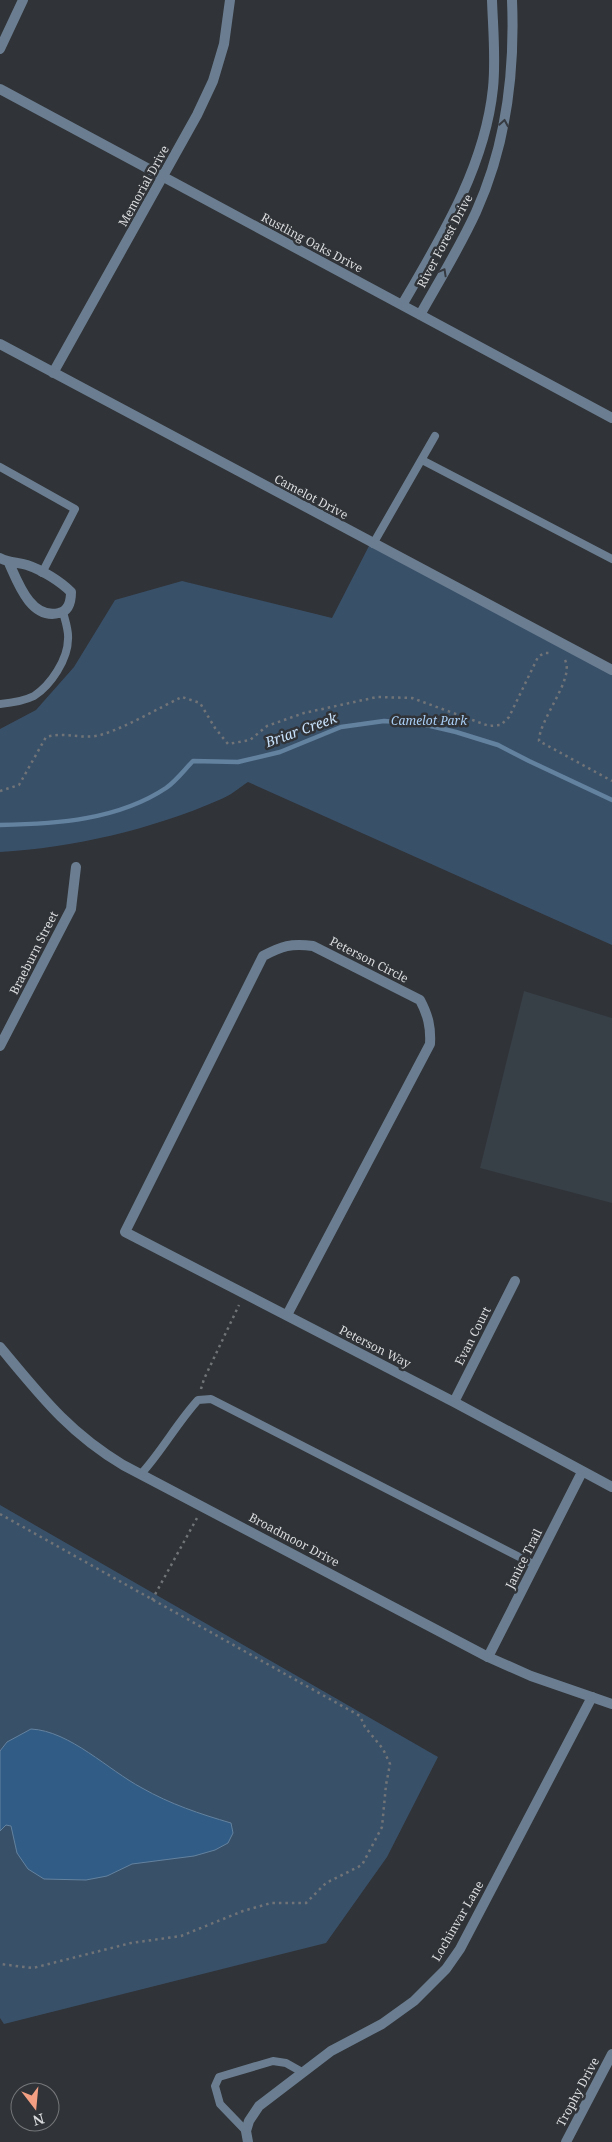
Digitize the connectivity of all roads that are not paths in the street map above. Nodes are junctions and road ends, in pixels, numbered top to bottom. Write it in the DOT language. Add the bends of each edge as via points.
graph roads {
  1 [pos="23,0"];
  2 [pos="230,0"];
  3 [pos="492,0"];
  4 [pos="512,0"];
  5 [pos="0,49"];
  6 [pos="494,59"];
  7 [pos="511,60"];
  8 [pos="0,89"];
  9 [pos="164,178"];
  10 [pos="402,306"];
  11 [pos="420,315"];
  12 [pos="0,344"];
  13 [pos="53,373"];
  14 [pos="612,418"];
  15 [pos="435,436"];
  16 [pos="422,460"];
  17 [pos="0,466"];
  18 [pos="373,544"];
  19 [pos="612,559"];
  20 [pos="4,561"];
  21 [pos="42,573"];
  22 [pos="63,612"];
  23 [pos="612,670"];
  24 [pos="0,704"];
  25 [pos="76,867"];
  26 [pos="0,1046"];
  27 [pos="125,1232"];
  28 [pos="515,1281"];
  29 [pos="287,1315"];
  30 [pos="0,1347"];
  31 [pos="454,1402"];
  32 [pos="582,1472"];
  33 [pos="141,1474"];
  34 [pos="612,1487"];
  35 [pos="535,1565"];
  36 [pos="488,1656"];
  37 [pos="592,1697"];
  38 [pos="612,1704"];
  39 [pos="612,2054"];
  40 [pos="302,2072"];
  41 [pos="246,2131"];
  42 [pos="248,2142"];
  43 [pos="566,2142"];
  1 -- 5 [label="street"];
  2 -- 9 [label="street, Memorial Drive" via="224,44 213,81"];
  3 -- 6 [label="street, River Forest Drive"];
  4 -- 7 [label="street, River Forest Drive"];
  6 -- 7 [label="street"];
  6 -- 10 [label="street, River Forest Drive" via="493,89 476,160 440,241"];
  11 -- 7 [label="street, River Forest Drive, one-way" via="476,213 493,171 504,127"];
  8 -- 9 [label="street, Rustling Oaks Drive"];
  9 -- 10 [label="street, Rustling Oaks Drive"];
  9 -- 13 [label="street, Memorial Drive"];
  10 -- 11 [label="street, Rustling Oaks Drive"];
  11 -- 14 [label="street, Rustling Oaks Drive"];
  12 -- 13 [label="street, Camelot Drive"];
  13 -- 18 [label="street, Camelot Drive"];
  15 -- 16 [label="lane"];
  16 -- 18 [label="lane"];
  16 -- 19 [label="lane"];
  17 -- 21 [label="lane" via="75,509"];
  18 -- 23 [label="street, Camelot Drive"];
  20 -- 21 [label="street" via="27,565"];
  20 -- 22 [label="street" via="33,606 52,615"];
  21 -- 22 [label="street" via="71,592 71,602"];
  22 -- 24 [label="lane" via="68,639 63,661 46,686 34,696"];
  25 -- 26 [label="street, Braeburn Street" via="71,909"];
  27 -- 29 [label="street, Peterson Way"];
  27 -- 29 [label="street, Peterson Circle" via="263,956 297,943 313,946 420,1000 429,1017 430,1044"];
  28 -- 31 [label="street, Evan Court"];
  29 -- 31 [label="street, Peterson Way"];
  30 -- 33 [label="street, Broadmoor Drive" via="77,1433 100,1451"];
  31 -- 32 [label="street, Peterson Way"];
  32 -- 34 [label="street, Peterson Way"];
  32 -- 35 [label="street, Janice Trail"];
  33 -- 35 [label="lane" via="159,1455 198,1400 211,1399"];
  33 -- 36 [label="street, Broadmoor Drive"];
  35 -- 36 [label="street, Janice Trail"];
  36 -- 37 [label="street, Broadmoor Drive" via="531,1676"];
  37 -- 38 [label="street, Broadmoor Drive"];
  37 -- 40 [label="street, Lochinvar Lane" via="460,1949 446,1969 382,2024 331,2051"];
  39 -- 43 [label="street, Trophy Drive"];
  40 -- 41 [label="street, Lochinvar Lane" via="259,2106"];
  40 -- 41 [label="lane" via="286,2063 273,2062 219,2077 215,2086 218,2098"];
  41 -- 42 [label="street"];
}
